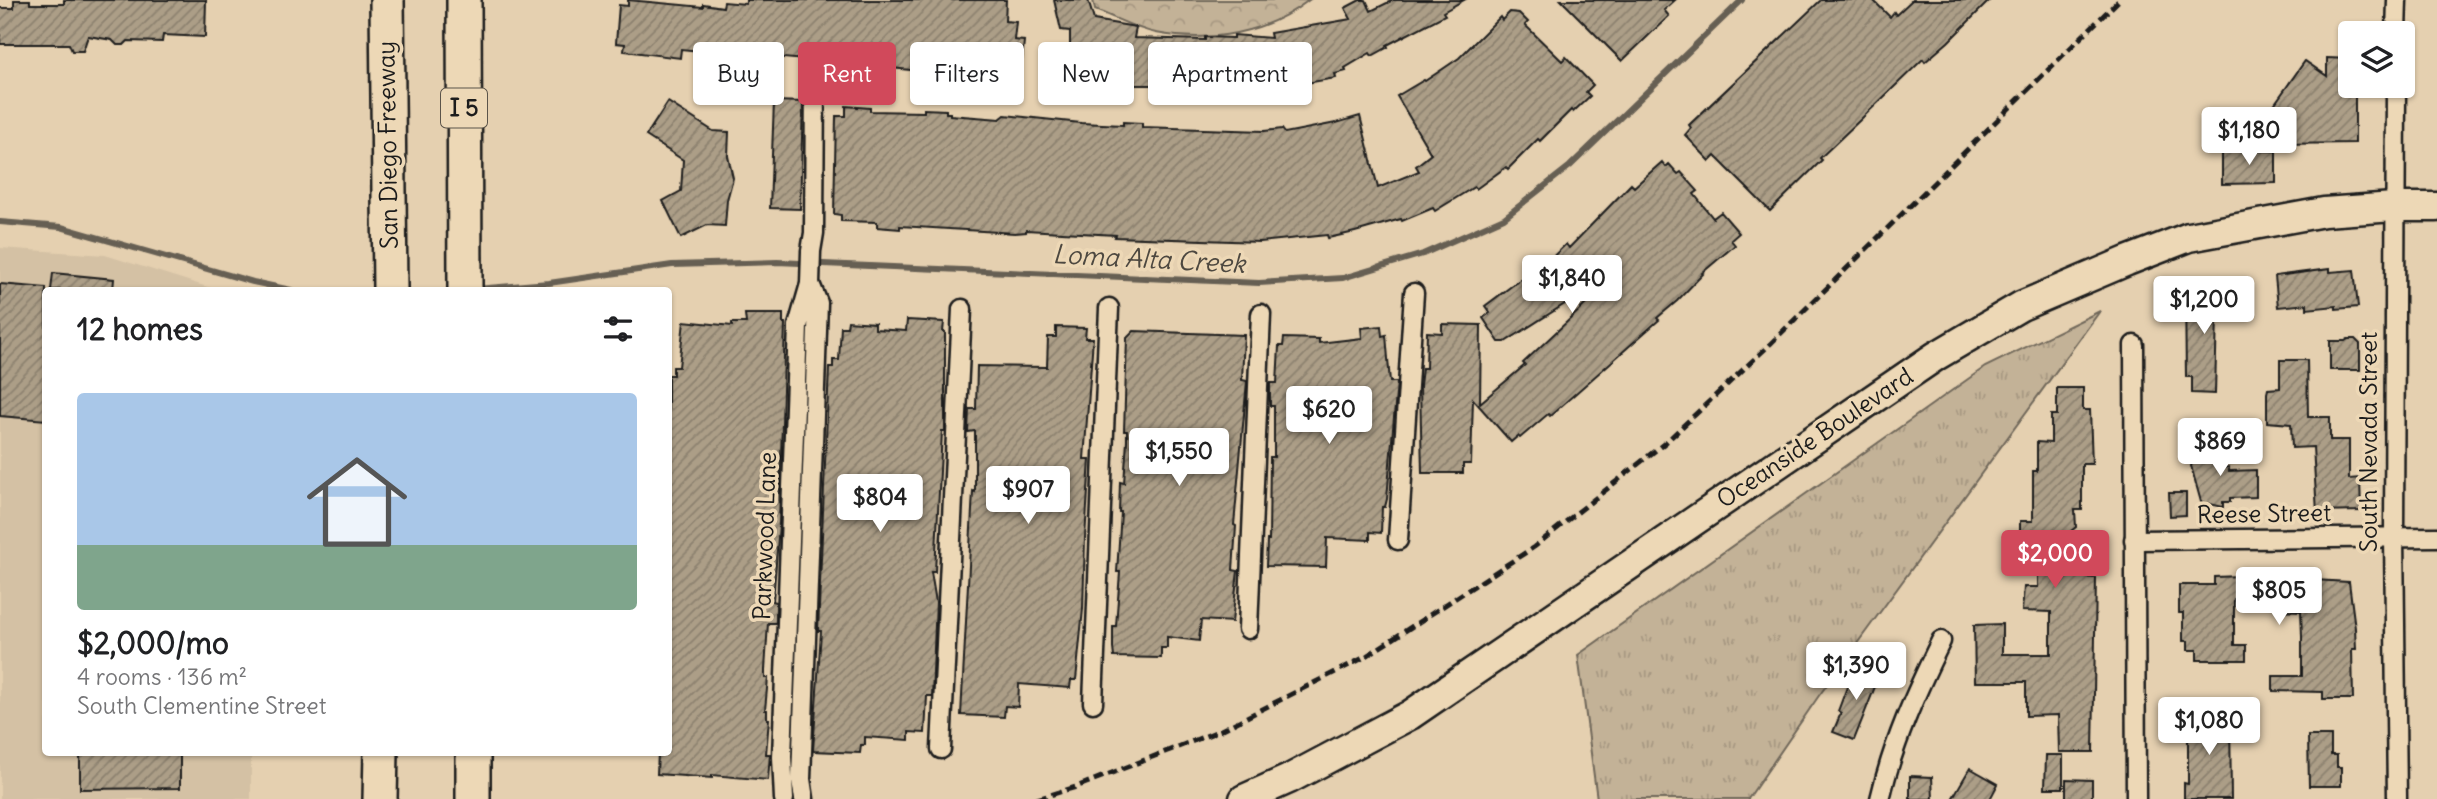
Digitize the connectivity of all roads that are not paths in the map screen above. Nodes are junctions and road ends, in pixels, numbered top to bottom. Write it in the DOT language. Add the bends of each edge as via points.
graph roads {
  1 [pos="387,0"];
  2 [pos="464,0"];
  3 [pos="2397,0"];
  4 [pos="2396,21"];
  5 [pos="2396,98"];
  6 [pos="815,105"];
  7 [pos="2394,207"];
  8 [pos="2437,207"];
  9 [pos="810,284"];
  10 [pos="390,287"];
  11 [pos="465,287"];
  12 [pos="1414,293"];
  13 [pos="1109,308"];
  14 [pos="962,309"];
  15 [pos="1261,314"];
  16 [pos="2134,345"];
  17 [pos="2394,537"];
  18 [pos="2437,537"];
  19 [pos="1398,540"];
  20 [pos="2134,540"];
  21 [pos="1248,629"];
  22 [pos="1941,641"];
  23 [pos="1093,703"];
  24 [pos="941,749"];
  25 [pos="381,756"];
  26 [pos="473,756"];
  27 [pos="783,795"];
  28 [pos="380,799"];
  29 [pos="473,799"];
  30 [pos="804,799"];
  31 [pos="1244,799"];
  32 [pos="1880,799"];
  33 [pos="2136,799"];
  34 [pos="2397,799"];
  1 -- 10 [label="highway, San Diego Freeway"];
  2 -- 11 [label="highway, I 5"];
  3 -- 4 [label="street"];
  5 -- 7 [label="street, South Nevada Street"];
  6 -- 9 [label="street, Parkwood Lane"];
  7 -- 8 [label="main road, Oceanside Boulevard"];
  7 -- 17 [label="street, South Nevada Street"];
  7 -- 31 [label="main road, Oceanside Boulevard" via="2324,212 2189,237 2021,306 1936,356 1410,715"];
  9 -- 27 [label="street, Parkwood Lane" via="798,326"];
  9 -- 30 [label="street, Parkwood Lane" via="818,303"];
  12 -- 19 [label="street"];
  13 -- 23 [label="street"];
  14 -- 24 [label="street"];
  15 -- 21 [label="street"];
  16 -- 20 [label="street"];
  17 -- 18 [label="street, Reese Street"];
  17 -- 20 [label="street, Reese Street"];
  17 -- 34 [label="street, South Nevada Street"];
  20 -- 33 [label="street"];
  22 -- 32 [label="street" via="1899,732"];
  25 -- 28 [label="highway"];
  26 -- 29 [label="highway"];
}
